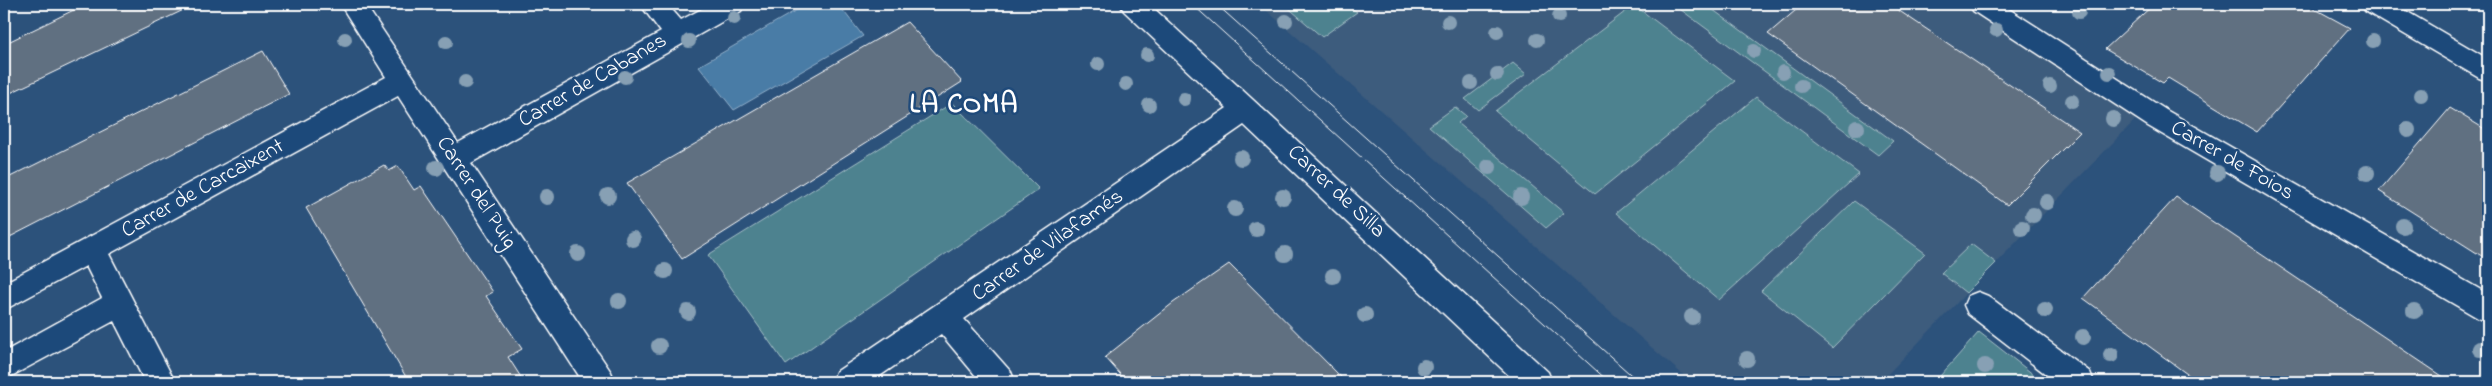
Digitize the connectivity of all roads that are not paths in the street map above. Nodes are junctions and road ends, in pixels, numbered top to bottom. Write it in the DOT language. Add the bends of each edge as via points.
graph roads {
  1 [pos="352,4"];
  2 [pos="652,4"];
  3 [pos="732,4"];
  4 [pos="1133,4"];
  5 [pos="1982,4"];
  6 [pos="2374,4"];
  7 [pos="677,33"];
  8 [pos="2488,71"];
  9 [pos="402,81"];
  10 [pos="1247,109"];
  11 [pos="454,159"];
  12 [pos="92,249"];
  13 [pos="4,297"];
  14 [pos="119,304"];
  15 [pos="1978,305"];
  16 [pos="2488,309"];
  17 [pos="944,317"];
  18 [pos="4,367"];
  19 [pos="160,382"];
  20 [pos="600,382"];
  21 [pos="847,382"];
  22 [pos="1000,382"];
  23 [pos="1537,382"];
  24 [pos="2079,382"];
  1 -- 9 [label="street, Carrer del Puig"];
  2 -- 7 [label="street"];
  3 -- 7 [label="street, Carrer de Cabanes"];
  4 -- 10 [label="street, Carrer de Silla"];
  5 -- 16 [label="street, Carrer de Foios" via="2157,118"];
  6 -- 8 [label="street"];
  7 -- 11 [label="street, Carrer de Cabanes"];
  9 -- 11 [label="street, Carrer del Puig"];
  9 -- 12 [label="street, Carrer de Carcaixent"];
  10 -- 17 [label="street, Carrer de Vilafamés"];
  10 -- 23 [label="street, Carrer de Silla"];
  11 -- 20 [label="street, Carrer del Puig"];
  12 -- 13 [label="street, Carrer de Carcaixent"];
  12 -- 14 [label="street"];
  14 -- 18 [label="street"];
  14 -- 19 [label="street"];
  15 -- 24 [label="street"];
  17 -- 21 [label="street, Carrer de Vilafamés"];
  17 -- 22 [label="street"];
}
